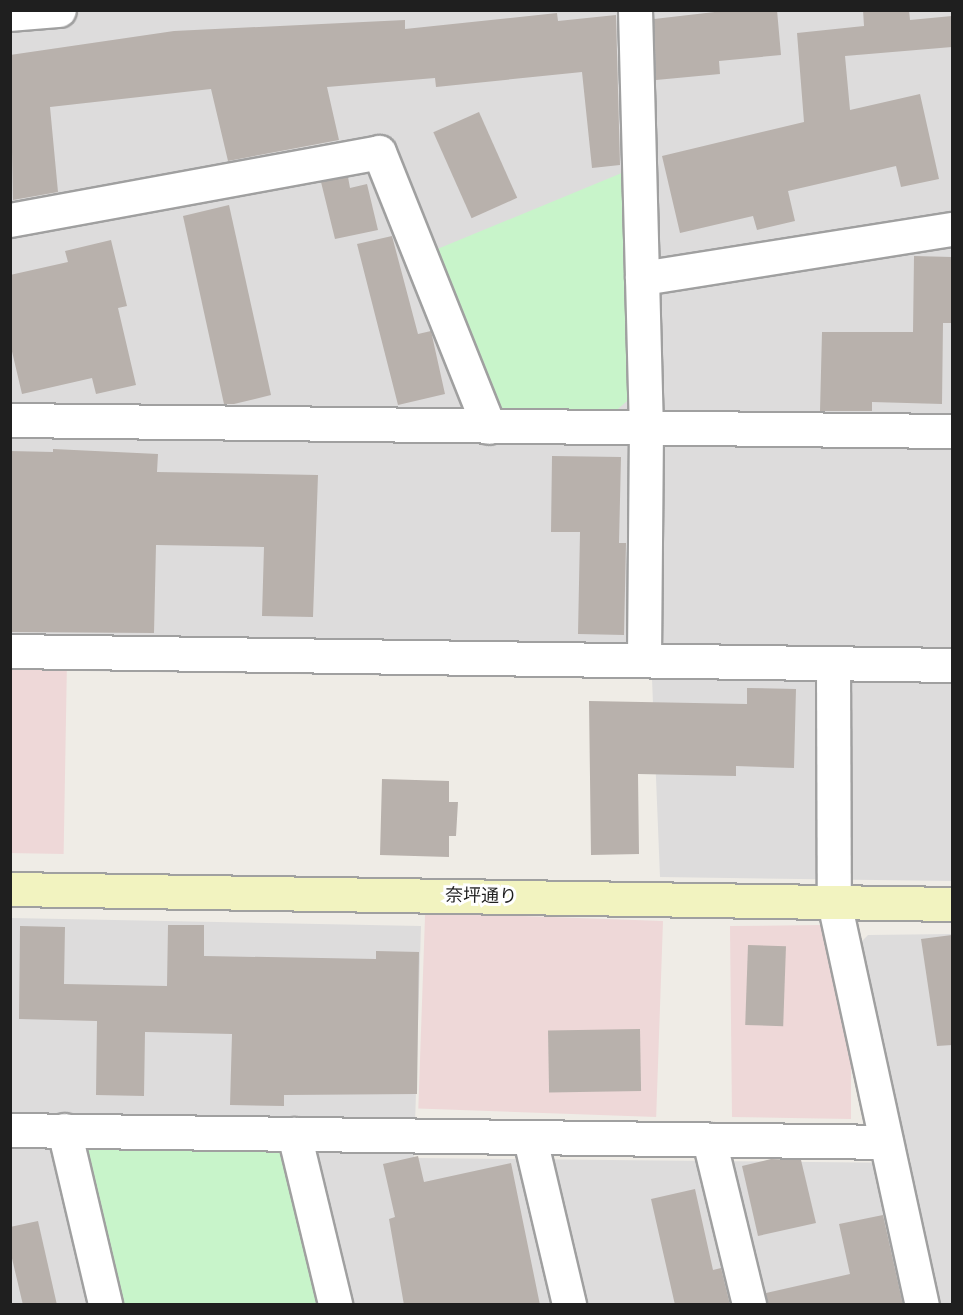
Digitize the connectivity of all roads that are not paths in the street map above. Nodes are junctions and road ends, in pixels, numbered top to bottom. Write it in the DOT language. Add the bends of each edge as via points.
graph roads {
  1 [pos="59,10"];
  2 [pos="635,10"];
  3 [pos="10,14"];
  4 [pos="10,220"];
  5 [pos="952,229"];
  6 [pos="642,278"];
  7 [pos="10,420"];
  8 [pos="489,427"];
  9 [pos="646,427"];
  10 [pos="952,432"];
  11 [pos="10,651"];
  12 [pos="644,660"];
  13 [pos="832,664"];
  14 [pos="952,665"];
  15 [pos="10,890"];
  16 [pos="834,902"];
  17 [pos="952,904"];
  18 [pos="10,1130"];
  19 [pos="64,1130"];
  20 [pos="294,1134"];
  21 [pos="530,1139"];
  22 [pos="709,1140"];
  23 [pos="886,1142"];
  24 [pos="105,1305"];
  25 [pos="335,1305"];
  26 [pos="569,1305"];
  27 [pos="749,1305"];
  28 [pos="922,1305"];
  1 -- 3 [label="street"];
  2 -- 6 [label="street"];
  4 -- 8 [label="street" via="380,152"];
  5 -- 6 [label="street"];
  6 -- 9 [label="street"];
  7 -- 8 [label="street"];
  8 -- 9 [label="street"];
  9 -- 10 [label="street"];
  9 -- 12 [label="street"];
  11 -- 12 [label="street"];
  12 -- 13 [label="street"];
  13 -- 14 [label="street"];
  13 -- 16 [label="street"];
  15 -- 16 [label="street, 奈坪通り"];
  16 -- 17 [label="street, 奈坪通り"];
  16 -- 23 [label="street"];
  18 -- 19 [label="street"];
  19 -- 20 [label="street"];
  19 -- 24 [label="street"];
  20 -- 21 [label="street"];
  20 -- 25 [label="street"];
  21 -- 22 [label="street"];
  21 -- 26 [label="street"];
  22 -- 23 [label="street"];
  22 -- 27 [label="street"];
  23 -- 28 [label="street"];
}
